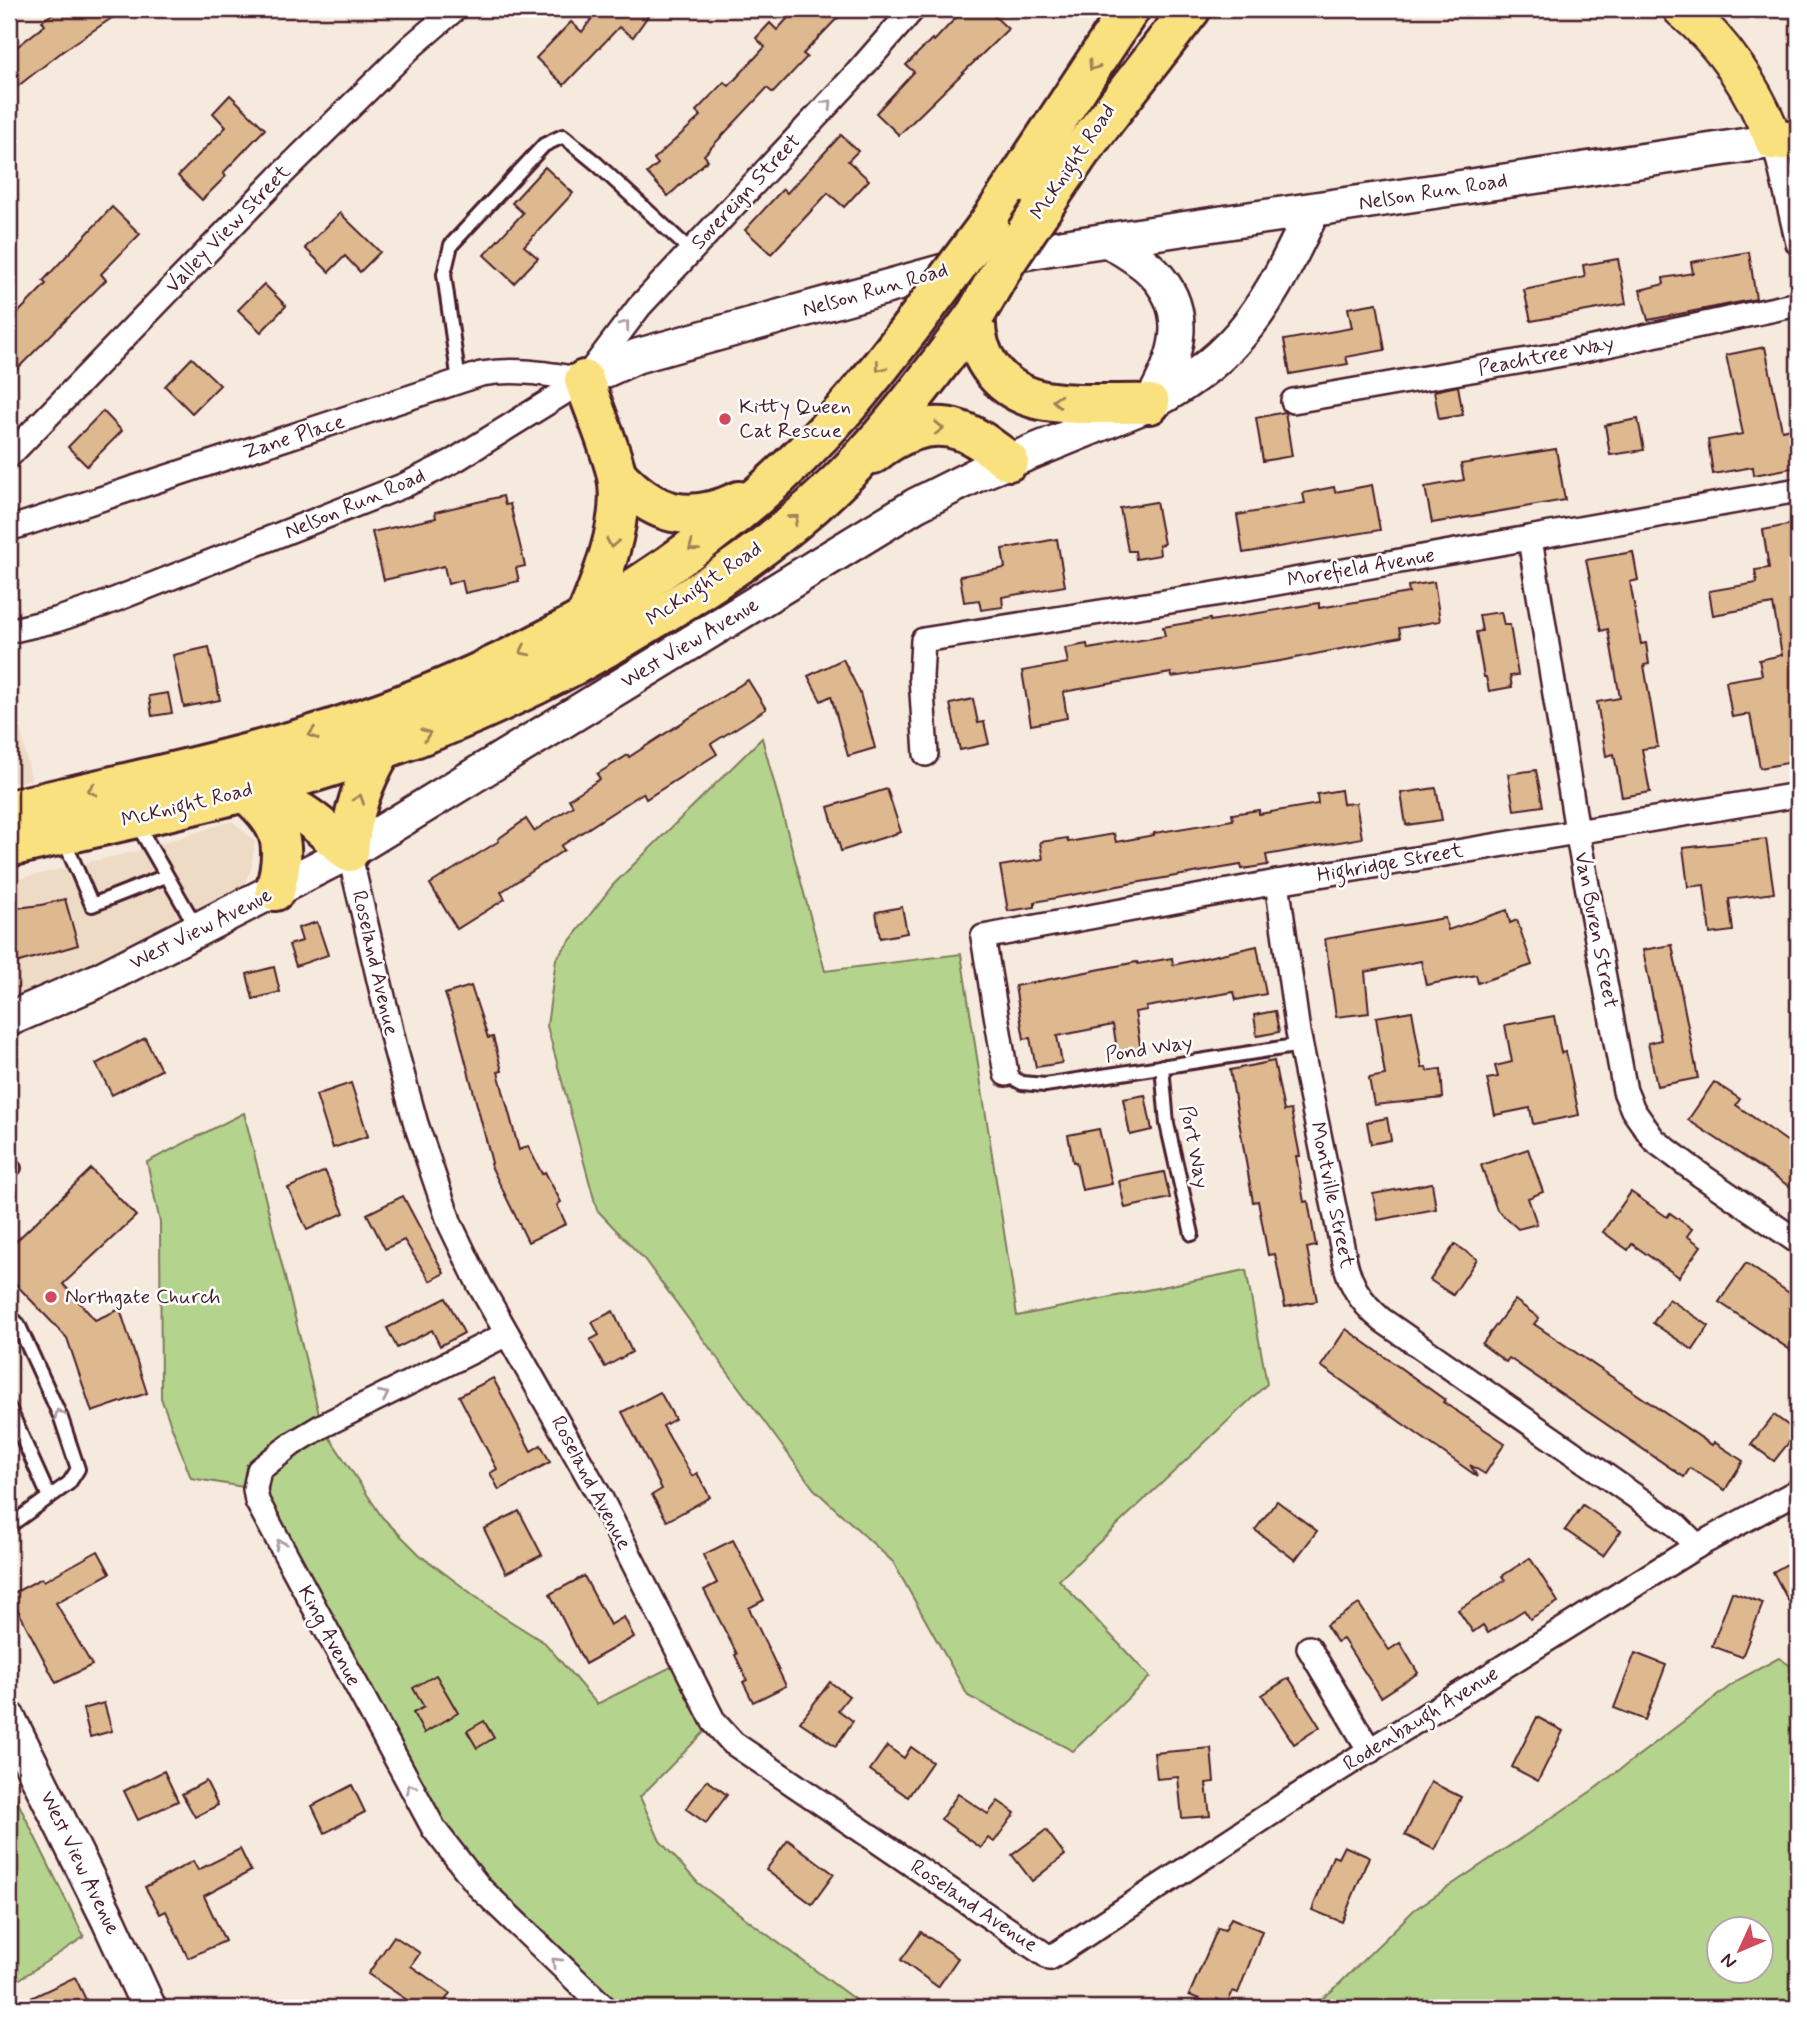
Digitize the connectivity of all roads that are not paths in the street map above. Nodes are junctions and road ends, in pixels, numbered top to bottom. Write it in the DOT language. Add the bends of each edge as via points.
graph roads {
  1 [pos="454,9"];
  2 [pos="913,9"];
  3 [pos="1130,9"];
  4 [pos="1174,9"];
  5 [pos="1191,9"];
  6 [pos="1682,9"];
  7 [pos="1786,141"];
  8 [pos="1081,151"];
  9 [pos="1313,210"];
  10 [pos="1107,240"];
  11 [pos="1798,243"];
  12 [pos="691,251"];
  13 [pos="1798,304"];
  14 [pos="976,314"];
  15 [pos="584,380"];
  16 [pos="459,382"];
  17 [pos="1293,401"];
  18 [pos="1150,404"];
  19 [pos="9,456"];
  20 [pos="1009,461"];
  21 [pos="617,475"];
  22 [pos="839,482"];
  23 [pos="765,489"];
  24 [pos="1798,490"];
  25 [pos="9,529"];
  26 [pos="1530,539"];
  27 [pos="585,619"];
  28 [pos="9,631"];
  29 [pos="382,750"];
  30 [pos="926,754"];
  31 [pos="244,792"];
  32 [pos="1798,796"];
  33 [pos="9,810"];
  34 [pos="133,818"];
  35 [pos="1577,831"];
  36 [pos="61,835"];
  37 [pos="9,847"];
  38 [pos="349,852"];
  39 [pos="166,876"];
  40 [pos="1277,882"];
  41 [pos="275,891"];
  42 [pos="198,930"];
  43 [pos="9,1019"];
  44 [pos="1301,1045"];
  45 [pos="1162,1066"];
  46 [pos="1006,1074"];
  47 [pos="1192,1234"];
  48 [pos="1798,1242"];
  49 [pos="9,1315"];
  50 [pos="508,1334"];
  51 [pos="9,1408"];
  52 [pos="1798,1491"];
  53 [pos="49,1497"];
  54 [pos="9,1526"];
  55 [pos="1697,1546"];
  56 [pos="1309,1648"];
  57 [pos="9,1719"];
  58 [pos="1370,1751"];
  59 [pos="1050,1958"];
  60 [pos="149,2008"];
  61 [pos="605,2008"];
  1 -- 19 [label="street, Valley View Street" via="321,135"];
  12 -- 2 [label="street, Sovereign Street, one-way"];
  3 -- 23 [label="highway, McKnight Road, one-way, bridge" via="989,223 915,323 844,411"];
  4 -- 8 [label="main road, McKnight Road"];
  5 -- 8 [label="highway"];
  6 -- 7 [label="main road" via="1705,29"];
  7 -- 9 [label="main road, Nelson Run Road"];
  7 -- 11 [label="street"];
  8 -- 14 [label="highway, McKnight Road, bridge"];
  9 -- 10 [label="main road, Nelson Run Road"];
  9 -- 18 [label="main road, West View Avenue" via="1270,295 1238,339 1196,376"];
  10 -- 15 [label="main road, Nelson Run Road" via="979,261 637,356"];
  10 -- 18 [label="main road" via="1152,271 1173,303 1177,341 1173,359"];
  15 -- 12 [label="street, Sovereign Street, one-way" via="639,307"];
  12 -- 16 [label="lane" via="564,136 544,145 451,245 444,274"];
  13 -- 17 [label="street, Peachtree Way" via="1574,352"];
  18 -- 14 [label="highway, one-way" via="1052,402 1019,392 1003,382 980,350"];
  14 -- 22 [label="highway, McKnight Road"];
  15 -- 16 [label="street, Zane Place" via="504,370"];
  15 -- 21 [label="highway"];
  15 -- 28 [label="street, Nelson Run Road" via="455,460 405,485 104,604"];
  16 -- 25 [label="street, Zane Place"];
  18 -- 20 [label="main road, West View Avenue"];
  22 -- 20 [label="highway, one-way" via="887,443 924,428 959,430"];
  20 -- 38 [label="main road, West View Avenue" via="916,505"];
  21 -- 23 [label="highway" via="643,500 691,515"];
  21 -- 27 [label="highway, one-way" via="611,548"];
  29 -- 22 [label="highway, McKnight Road, one-way" via="494,706 603,651 701,591"];
  23 -- 27 [label="highway, McKnight Road, one-way" via="678,559"];
  24 -- 26 [label="street, Morefield Avenue"];
  26 -- 30 [label="street, Morefield Avenue" via="923,640"];
  26 -- 35 [label="street, Van Buren Street"];
  27 -- 33 [label="highway, McKnight Road, one-way" via="479,673 370,716 235,756"];
  29 -- 31 [label="highway, McKnight Road"];
  38 -- 29 [label="highway, one-way" via="355,810"];
  31 -- 34 [label="highway, McKnight Road"];
  31 -- 38 [label="highway" via="289,805"];
  31 -- 41 [label="highway" via="279,831 282,866"];
  32 -- 35 [label="street, Highridge Street"];
  34 -- 36 [label="highway, McKnight Road"];
  34 -- 39 [label="lane"];
  35 -- 40 [label="street, Highridge Street"];
  35 -- 48 [label="street, Van Buren Street" via="1625,1091 1633,1110 1654,1140"];
  36 -- 37 [label="highway, McKnight Road"];
  36 -- 39 [label="lane" via="92,905"];
  38 -- 41 [label="main road, West View Avenue"];
  38 -- 50 [label="street, Roseland Avenue" via="394,1048 439,1195 463,1253"];
  39 -- 42 [label="lane"];
  40 -- 44 [label="street, Montville Street"];
  40 -- 46 [label="street, Highridge Street" via="983,937"];
  41 -- 42 [label="main road, West View Avenue"];
  42 -- 43 [label="main road, West View Avenue"];
  44 -- 45 [label="lane, Pond Way"];
  44 -- 55 [label="street, Montville Street" via="1346,1271 1365,1305 1675,1524"];
  45 -- 46 [label="lane, Pond Way" via="1045,1085 1022,1083"];
  45 -- 47 [label="lane, Port Way" via="1167,1124"];
  53 -- 49 [label="lane, one-way" via="74,1478 78,1469 61,1418 18,1324"];
  50 -- 59 [label="street, Roseland Avenue" via="600,1497 722,1734"];
  61 -- 50 [label="street, King Avenue, one-way" via="480,1888 435,1829 257,1502 255,1489 259,1470 322,1426"];
  51 -- 53 [label="lane"];
  52 -- 55 [label="street, Rodenbaugh Avenue"];
  53 -- 54 [label="lane"];
  55 -- 58 [label="street, Rodenbaugh Avenue"];
  56 -- 58 [label="street"];
  57 -- 60 [label="main road, West View Avenue"];
  58 -- 59 [label="street, Rodenbaugh Avenue"];
}
